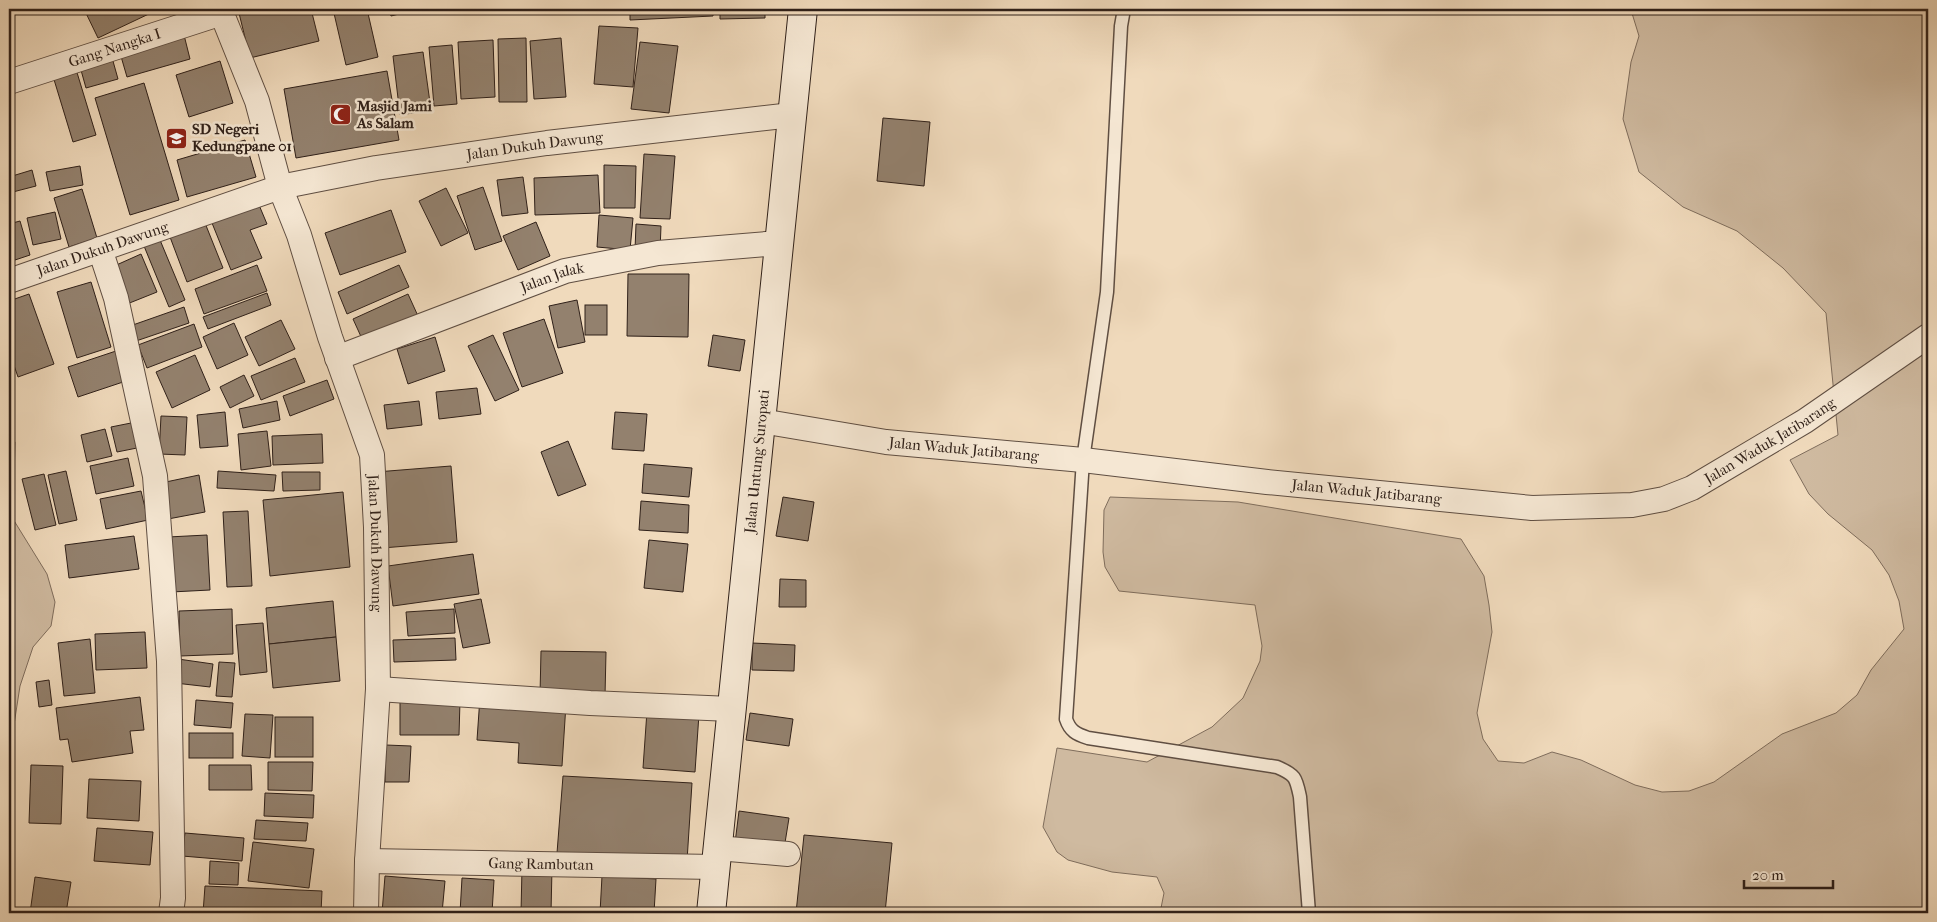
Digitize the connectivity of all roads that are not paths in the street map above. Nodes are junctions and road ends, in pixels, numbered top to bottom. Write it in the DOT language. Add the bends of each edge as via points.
graph roads {
  1 [pos="803,9"];
  2 [pos="1124,9"];
  3 [pos="221,11"];
  4 [pos="9,82"];
  5 [pos="792,115"];
  6 [pos="280,187"];
  7 [pos="779,243"];
  8 [pos="100,249"];
  9 [pos="9,281"];
  10 [pos="1928,336"];
  11 [pos="337,358"];
  12 [pos="761,421"];
  13 [pos="1083,460"];
  14 [pos="378,689"];
  15 [pos="731,710"];
  16 [pos="788,854"];
  17 [pos="716,858"];
  18 [pos="367,861"];
  19 [pos="171,913"];
  20 [pos="366,913"];
  21 [pos="710,913"];
  22 [pos="1310,913"];
  1 -- 5 [label="main road, Jalan Untung Suropati"];
  2 -- 13 [label="lane" via="1107,292"];
  3 -- 4 [label="street, Gang Nangka I"];
  3 -- 6 [label="street, Jalan Dukuh Dawung" via="257,101"];
  5 -- 6 [label="street, Jalan Dukuh Dawung" via="547,142 376,168"];
  5 -- 7 [label="main road, Jalan Untung Suropati"];
  6 -- 8 [label="street, Jalan Dukuh Dawung"];
  6 -- 11 [label="street, Jalan Dukuh Dawung" via="299,235"];
  7 -- 11 [label="street, Jalan Jalak" via="658,253 565,271"];
  7 -- 12 [label="main road, Jalan Untung Suropati"];
  8 -- 9 [label="street, Jalan Dukuh Dawung"];
  8 -- 19 [label="street" via="116,298 155,476 169,661"];
  10 -- 13 [label="street, Jalan Waduk Jatibarang" via="1805,421 1692,488 1664,499 1632,505 1532,508"];
  11 -- 14 [label="street, Jalan Dukuh Dawung" via="372,455"];
  12 -- 13 [label="street, Jalan Waduk Jatibarang" via="886,442"];
  12 -- 15 [label="main road, Jalan Untung Suropati"];
  13 -- 22 [label="lane" via="1068,724 1076,734 1088,738 1287,771 1296,779 1300,797"];
  14 -- 15 [label="street"];
  14 -- 18 [label="street, Jalan Dukuh Dawung"];
  15 -- 17 [label="main road, Jalan Untung Suropati"];
  16 -- 17 [label="street, Gang Rambutan"];
  17 -- 18 [label="street, Gang Rambutan"];
  17 -- 21 [label="main road, Jalan Untung Suropati"];
  18 -- 20 [label="street, Jalan Dukuh Dawung"];
}
